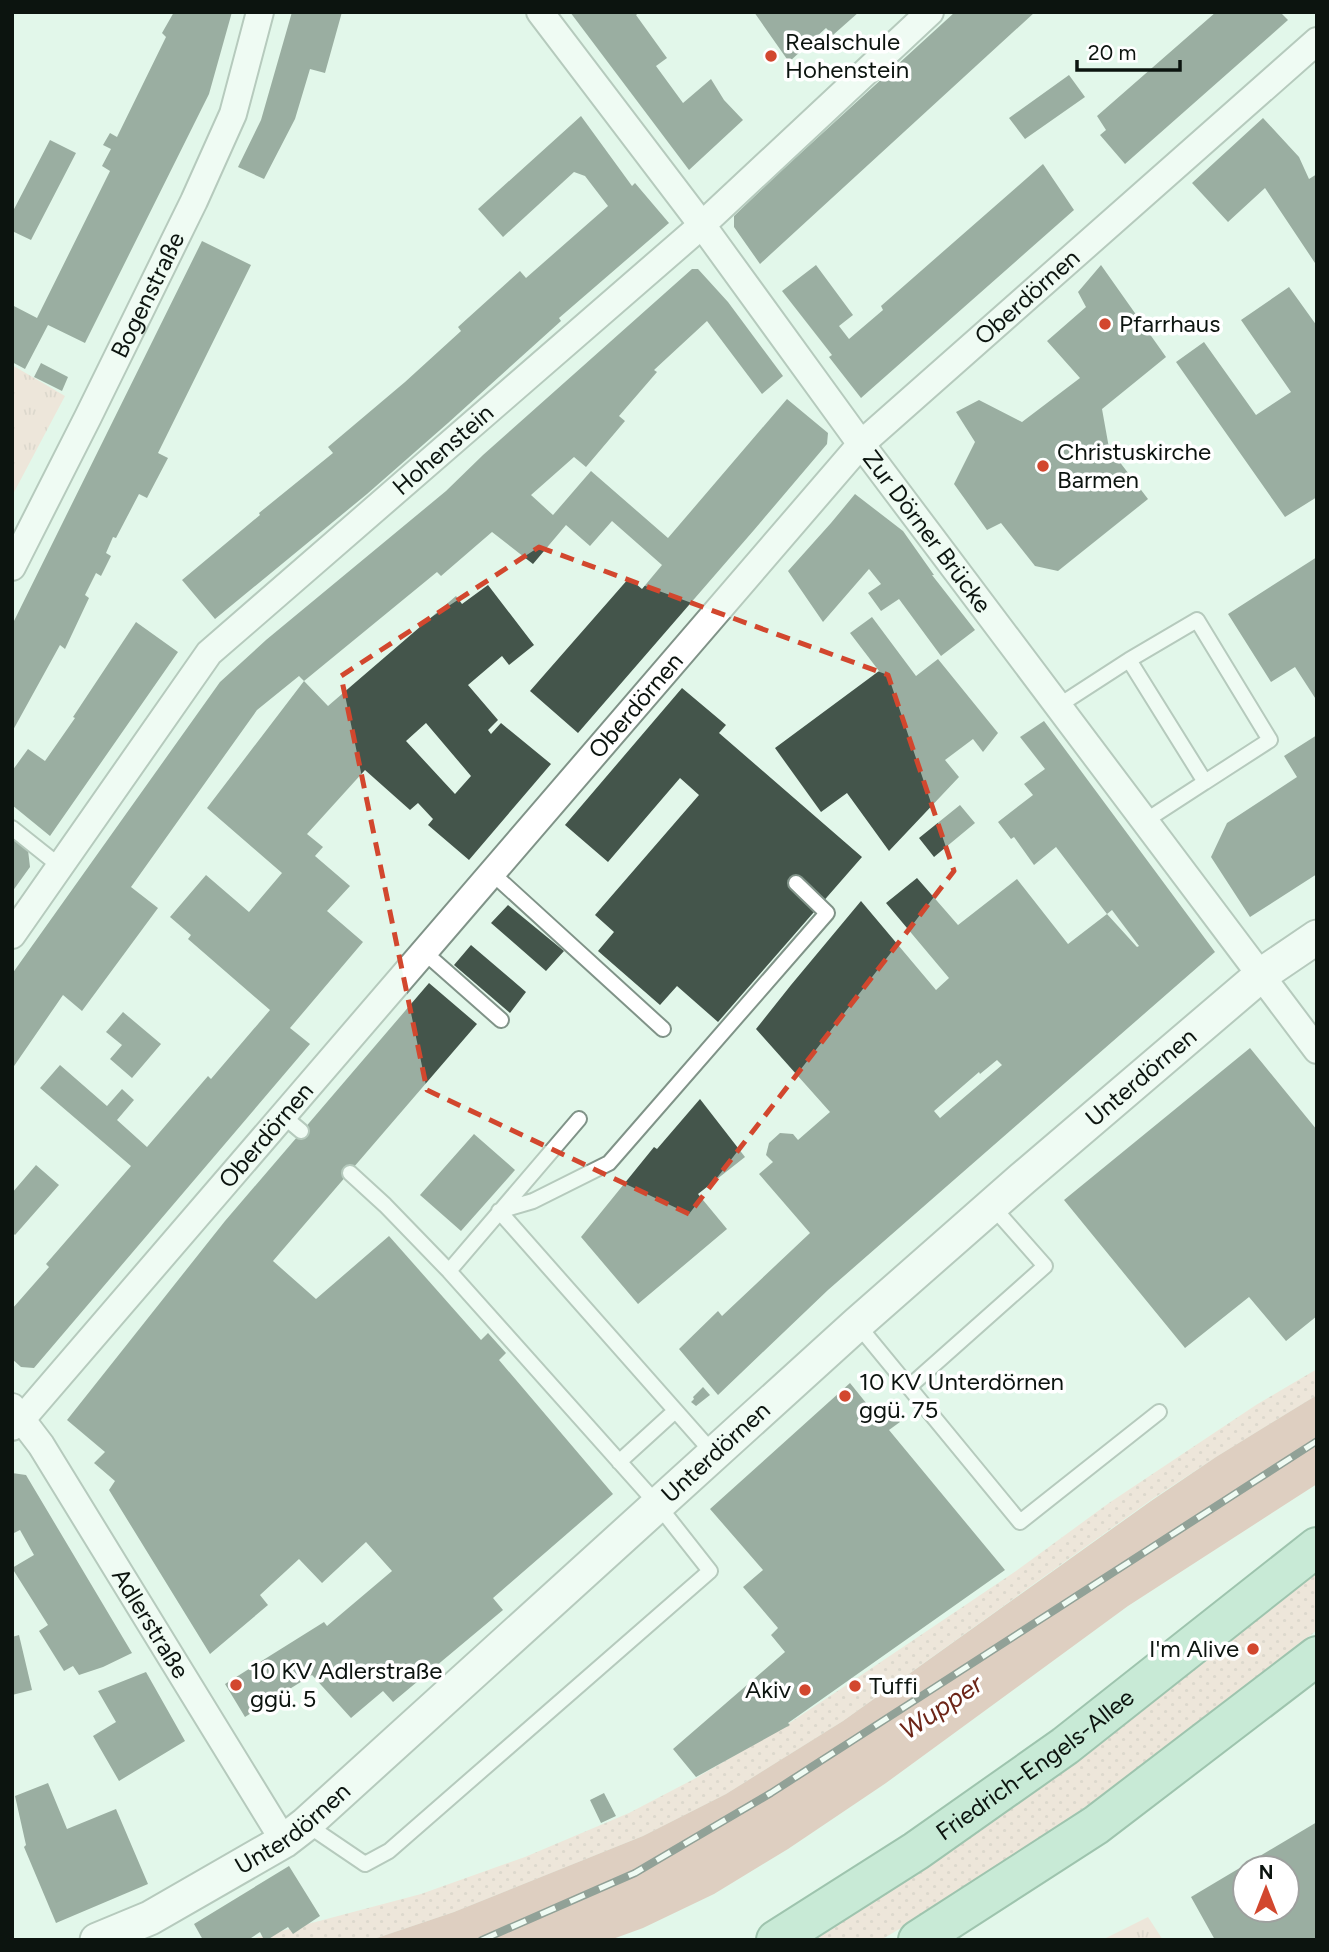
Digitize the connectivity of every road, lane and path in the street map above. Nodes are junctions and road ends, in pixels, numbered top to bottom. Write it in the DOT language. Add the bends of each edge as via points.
graph roads {
  1 [pos="260,12"];
  2 [pos="540,12"];
  3 [pos="930,12"];
  4 [pos="1317,41"];
  5 [pos="702,225"];
  6 [pos="861,443"];
  7 [pos="12,567"];
  8 [pos="1129,660"];
  9 [pos="1058,706"];
  10 [pos="1205,782"];
  11 [pos="1145,821"];
  12 [pos="12,828"];
  13 [pos="61,867"];
  14 [pos="492,873"];
  15 [pos="796,883"];
  16 [pos="12,936"];
  17 [pos="1317,937"];
  18 [pos="424,952"];
  19 [pos="1261,975"];
  20 [pos="501,1020"];
  21 [pos="663,1029"];
  22 [pos="1317,1050"];
  23 [pos="579,1119"];
  24 [pos="350,1173"];
  25 [pos="992,1206"];
  26 [pos="499,1212"];
  27 [pos="449,1271"];
  28 [pos="857,1324"];
  29 [pos="910,1386"];
  30 [pos="675,1411"];
  31 [pos="1158,1412"];
  32 [pos="16,1418"];
  33 [pos="712,1454"];
  34 [pos="619,1462"];
  35 [pos="658,1505"];
  36 [pos="1317,1547"];
  37 [pos="1317,1656"];
  38 [pos="295,1833"];
  39 [pos="97,1940"];
  40 [pos="776,1940"];
  41 [pos="918,1940"];
  1 -- 7 [label="street, Bogenstraße" via="233,114"];
  2 -- 5 [label="street, Zur Dörner Brücke"];
  3 -- 5 [label="street, Hohenstein"];
  4 -- 6 [label="street, Oberdörnen"];
  5 -- 6 [label="street, Zur Dörner Brücke"];
  5 -- 13 [label="street, Hohenstein" via="209,653"];
  6 -- 9 [label="street, Zur Dörner Brücke"];
  6 -- 14 [label="street, Oberdörnen"];
  8 -- 9 [label="lane"];
  8 -- 10 [label="lane"];
  8 -- 10 [label="lane" via="1197,620 1270,740"];
  9 -- 11 [label="street, Zur Dörner Brücke"];
  10 -- 11 [label="lane"];
  11 -- 19 [label="street, Zur Dörner Brücke"];
  12 -- 13 [label="lane"];
  13 -- 16 [label="street, Hohenstein"];
  14 -- 18 [label="street, Oberdörnen"];
  14 -- 21 [label="lane"];
  15 -- 26 [label="lane" via="827,913 609,1163 533,1201"];
  17 -- 19 [label="street, Unterdörnen"];
  18 -- 20 [label="lane"];
  18 -- 32 [label="street, Oberdörnen" via="292,1123"];
  19 -- 22 [label="street, Zur Dörner Brücke"];
  19 -- 25 [label="street, Unterdörnen"];
  23 -- 26 [label="lane"];
  24 -- 27 [label="lane"];
  25 -- 28 [label="street, Unterdörnen"];
  25 -- 29 [label="lane" via="1045,1266"];
  26 -- 27 [label="lane"];
  26 -- 30 [label="lane"];
  27 -- 34 [label="lane"];
  28 -- 29 [label="lane"];
  28 -- 33 [label="street, Unterdörnen"];
  29 -- 31 [label="lane" via="1020,1522"];
  30 -- 33 [label="lane"];
  30 -- 34 [label="lane"];
  32 -- 38 [label="street, Adlerstraße" via="41,1446"];
  33 -- 35 [label="street, Unterdörnen"];
  34 -- 35 [label="lane"];
  35 -- 38 [label="street, Unterdörnen"];
  35 -- 38 [label="lane" via="710,1571 389,1851 365,1864"];
  36 -- 40 [label="main road, Friedrich-Engels-Allee" via="1065,1746 916,1851"];
  37 -- 41 [label="main road" via="1096,1825"];
  38 -- 39 [label="street, Unterdörnen" via="150,1919"];
}
